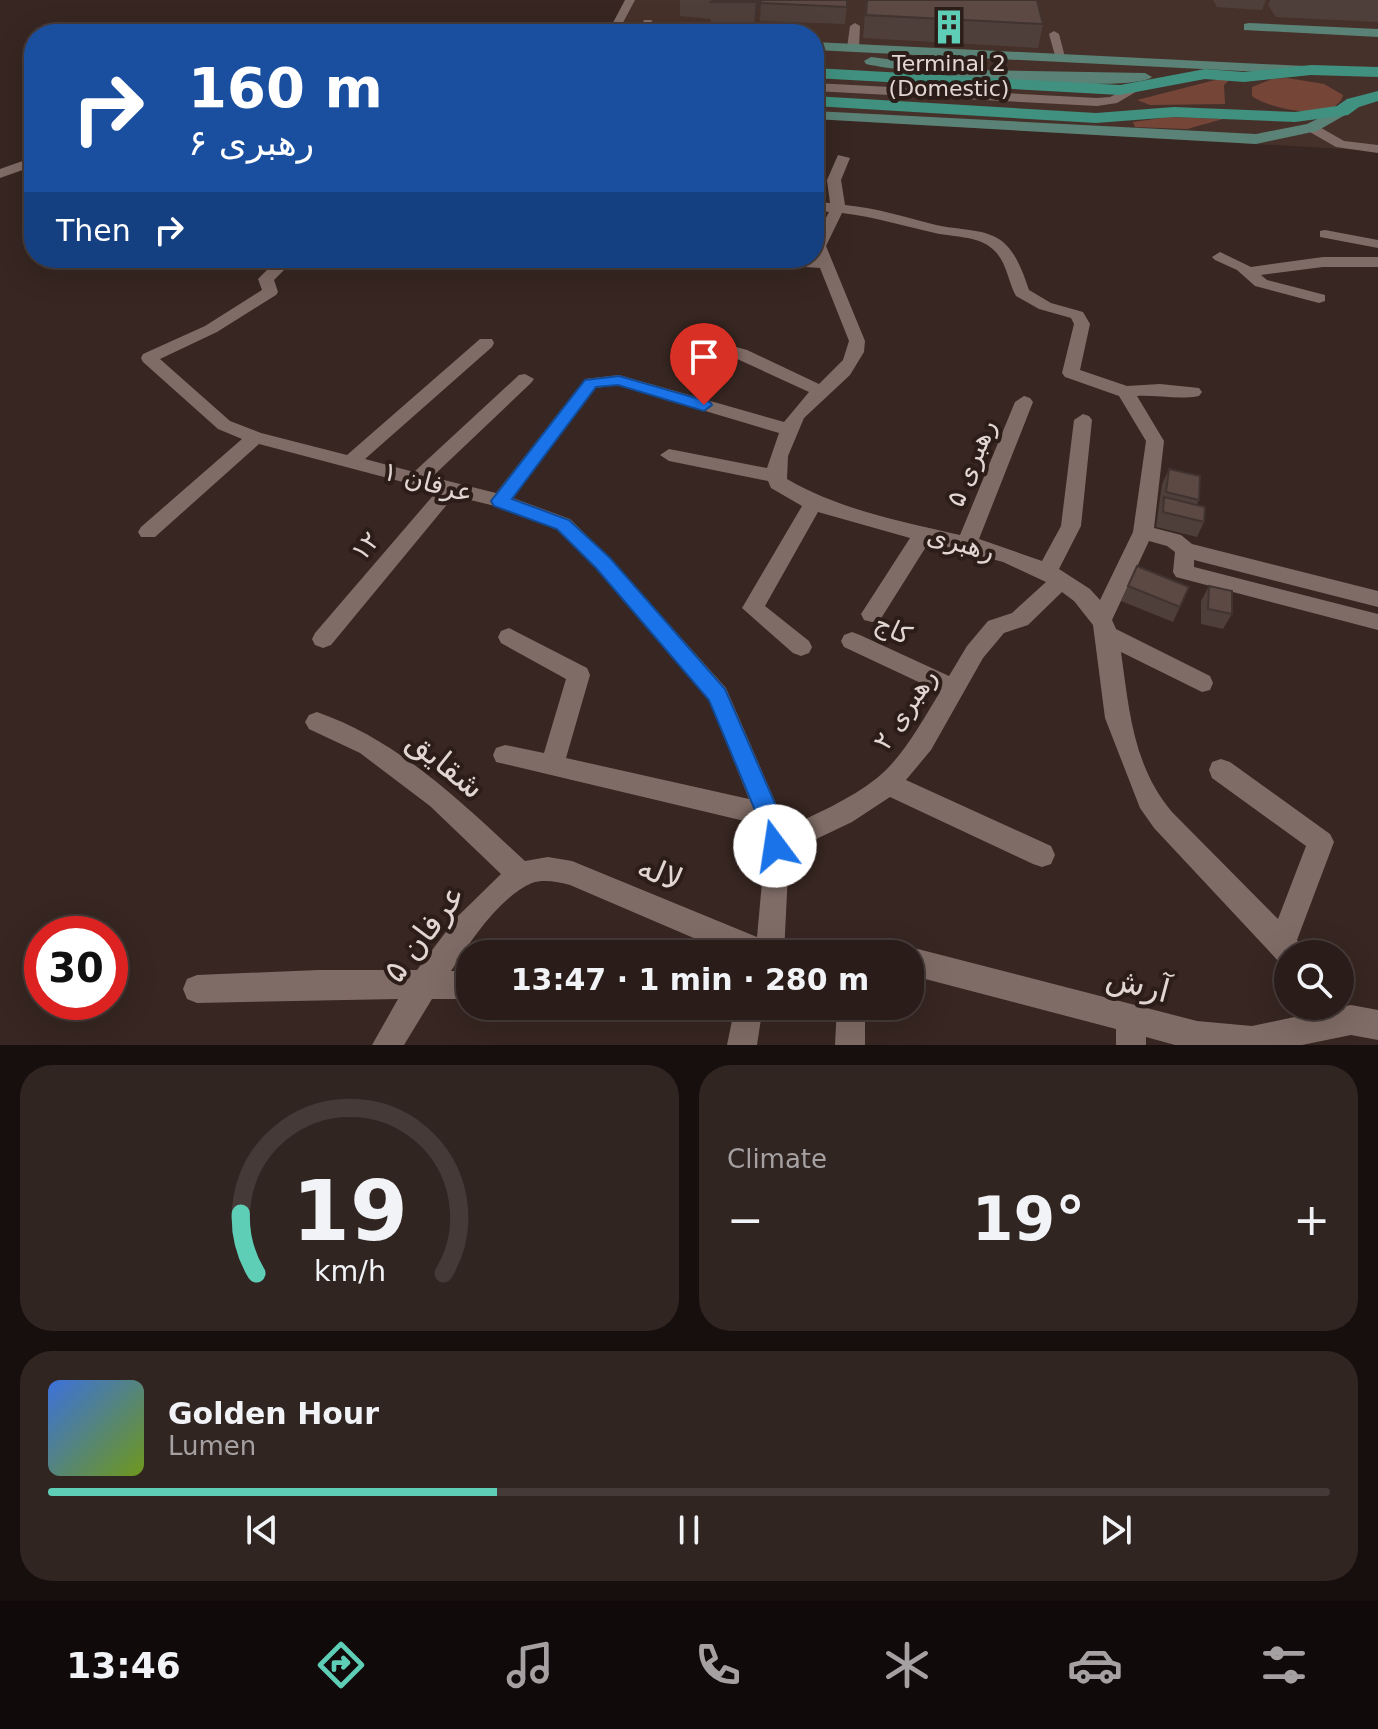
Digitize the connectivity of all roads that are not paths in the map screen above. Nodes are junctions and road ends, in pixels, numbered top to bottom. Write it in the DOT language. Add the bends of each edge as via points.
graph roads {
  1 [pos="630,0"];
  2 [pos="617,24"];
  3 [pos="855,26"];
  4 [pos="1378,33"];
  5 [pos="1054,34"];
  6 [pos="1274,39"];
  7 [pos="853,48"];
  8 [pos="824,49"];
  9 [pos="824,50"];
  10 [pos="869,55"];
  11 [pos="1062,59"];
  12 [pos="1128,63"];
  13 [pos="1194,66"];
  14 [pos="1291,70"];
  15 [pos="1378,72"];
  16 [pos="824,74"];
  17 [pos="1244,77"];
  18 [pos="1137,82"];
  19 [pos="824,88"];
  20 [pos="1378,96"];
  21 [pos="998,98"];
  22 [pos="1113,100"];
  23 [pos="824,101"];
  24 [pos="1347,107"];
  25 [pos="824,113"];
  26 [pos="824,113"];
  27 [pos="1144,115"];
  28 [pos="1237,115"];
  29 [pos="1295,117"];
  30 [pos="1312,128"];
  31 [pos="1187,132"];
  32 [pos="1152,134"];
  33 [pos="1378,149"];
  34 [pos="843,158"];
  35 [pos="24,165"];
  36 [pos="0,174"];
  37 [pos="824,207"];
  38 [pos="838,208"];
  39 [pos="1325,234"];
  40 [pos="824,236"];
  41 [pos="1378,244"];
  42 [pos="1220,257"];
  43 [pos="824,259"];
  44 [pos="1378,262"];
  45 [pos="826,264"];
  46 [pos="278,268"];
  47 [pos="1248,272"];
  48 [pos="1319,298"];
  49 [pos="701,342"];
  50 [pos="486,343"];
  51 [pos="525,379"];
  52 [pos="818,390"];
  53 [pos="1126,392"];
  54 [pos="1193,392"];
  55 [pos="1024,402"];
  56 [pos="1083,420"];
  57 [pos="790,430"];
  58 [pos="255,437"];
  59 [pos="669,455"];
  60 [pos="350,462"];
  61 [pos="776,476"];
  62 [pos="418,479"];
  63 [pos="450,488"];
  64 [pos="500,501"];
  65 [pos="815,501"];
  66 [pos="148,532"];
  67 [pos="1143,532"];
  68 [pos="924,533"];
  69 [pos="967,543"];
  70 [pos="1185,550"];
  71 [pos="1054,576"];
  72 [pos="1378,599"];
  73 [pos="872,614"];
  74 [pos="1378,622"];
  75 [pos="1105,626"];
  76 [pos="509,637"];
  77 [pos="323,639"];
  78 [pos="852,641"];
  79 [pos="801,647"];
  80 [pos="1202,683"];
  81 [pos="954,688"];
  82 [pos="317,722"];
  83 [pos="505,755"];
  84 [pos="552,766"];
  85 [pos="1221,770"];
  86 [pos="888,784"];
  87 [pos="768,815"];
  88 [pos="775,846"];
  89 [pos="1042,855"];
  90 [pos="523,874"];
  91 [pos="733,940"];
  92 [pos="768,940"];
  93 [pos="1279,940"];
  94 [pos="1290,940"];
  95 [pos="924,965"];
  96 [pos="456,986"];
  97 [pos="421,987"];
  98 [pos="197,989"];
  99 [pos="1355,1017"];
  100 [pos="746,1020"];
  101 [pos="851,1020"];
  102 [pos="1131,1032"];
  103 [pos="1261,1042"];
  104 [pos="387,1045"];
  105 [pos="742,1045"];
  106 [pos="850,1045"];
  1 -- 2 [label="street"];
  3 -- 7 [label="street"];
  4 -- 6 [label="main road"];
  5 -- 11 [label="street"];
  6 -- 14 [label="main road"];
  6 -- 14 [label="main road" via="1249,27 1259,43"];
  7 -- 8 [label="main road"];
  7 -- 10 [label="main road"];
  9 -- 10 [label="main road"];
  10 -- 11 [label="main road"];
  10 -- 18 [label="main road" via="937,71"];
  11 -- 12 [label="main road"];
  12 -- 13 [label="main road"];
  12 -- 18 [label="main road" via="1140,70"];
  13 -- 14 [label="main road"];
  13 -- 18 [label="main road"];
  14 -- 15 [label="highway"];
  14 -- 17 [label="highway"];
  14 -- 24 [label="highway" via="1338,84"];
  16 -- 21 [label="highway"];
  17 -- 18 [label="highway" via="1205,74"];
  17 -- 29 [label="highway" via="1231,88 1235,96"];
  18 -- 21 [label="highway"];
  18 -- 22 [label="street"];
  19 -- 21 [label="street"];
  20 -- 24 [label="highway"];
  21 -- 22 [label="street"];
  21 -- 23 [label="highway"];
  21 -- 27 [label="highway" via="1096,118"];
  22 -- 27 [label="street"];
  24 -- 29 [label="highway"];
  24 -- 30 [label="main road"];
  25 -- 31 [label="main road"];
  26 -- 32 [label="main road"];
  27 -- 28 [label="highway"];
  28 -- 29 [label="highway"];
  28 -- 31 [label="main road" via="1226,124"];
  30 -- 32 [label="main road" via="1256,139"];
  30 -- 33 [label="street" via="1341,144"];
  31 -- 32 [label="main road"];
  34 -- 38 [label="street" via="829,179"];
  35 -- 36 [label="street"];
  37 -- 38 [label="street"];
  38 -- 40 [label="street"];
  38 -- 53 [label="street" via="880,213 998,245 1013,265 1022,293 1077,315 1082,324 1071,373"];
  39 -- 41 [label="street"];
  42 -- 47 [label="street"];
  43 -- 45 [label="street"];
  44 -- 47 [label="street" via="1323,262"];
  45 -- 52 [label="street" via="858,351 849,366"];
  46 -- 58 [label="street, عرفان ۱" via="266,279 270,292 211,329 149,358 224,425"];
  47 -- 48 [label="street" via="1271,287"];
  49 -- 52 [label="street" via="741,354"];
  50 -- 60 [label="street"];
  51 -- 62 [label="street"];
  52 -- 57 [label="street"];
  53 -- 54 [label="street"];
  53 -- 67 [label="street" via="1155,441"];
  55 -- 69 [label="street, رهبری ۵"];
  56 -- 71 [label="street, رهبری ۲" via="1071,526"];
  57 -- 61 [label="street" via="775,463"];
  57 -- 64 [label="street" via="619,380 591,383"];
  58 -- 60 [label="street, عرفان ۱"];
  58 -- 66 [label="street"];
  59 -- 61 [label="street"];
  60 -- 62 [label="street, عرفان ۱"];
  61 -- 65 [label="street, رهبری" via="789,491"];
  62 -- 63 [label="street, عرفان ۱"];
  63 -- 64 [label="street, عرفان ۱"];
  63 -- 77 [label="street, ۱۲"];
  64 -- 87 [label="street, عرفان ۱" via="563,524 718,695"];
  65 -- 68 [label="street, رهبری" via="841,513"];
  65 -- 79 [label="street" via="753,608"];
  67 -- 70 [label="street" via="1174,540"];
  67 -- 75 [label="street"];
  68 -- 69 [label="street, رهبری"];
  68 -- 73 [label="street"];
  69 -- 71 [label="street, رهبری"];
  70 -- 72 [label="street"];
  70 -- 74 [label="street" via="1183,572"];
  71 -- 75 [label="street, رهبری" via="1084,596"];
  71 -- 81 [label="street, رهبری ۲" via="1020,619 996,627"];
  75 -- 80 [label="street, رهبری"];
  75 -- 93 [label="street" via="1116,722 1154,808"];
  76 -- 84 [label="street" via="579,675"];
  78 -- 81 [label="street, کاج"];
  81 -- 86 [label="street, رهبری ۲" via="922,743"];
  82 -- 90 [label="street, شقایق" via="369,746 439,798"];
  83 -- 84 [label="street"];
  84 -- 87 [label="street"];
  85 -- 94 [label="street" via="1321,842"];
  86 -- 88 [label="street, رهبری ۲" via="843,814"];
  86 -- 89 [label="street"];
  87 -- 88 [label="street, عرفان ۱"];
  88 -- 92 [label="street, عرفان ۱"];
  90 -- 91 [label="street, لاله" via="548,868 572,873"];
  90 -- 97 [label="street, عرفان ۵" via="480,912"];
  95 -- 102 [label="street, آرش"];
  96 -- 97 [label="street"];
  97 -- 98 [label="street"];
  97 -- 104 [label="street, عرفان ۵"];
  99 -- 103 [label="street, آرش"];
  100 -- 105 [label="street"];
  101 -- 106 [label="street"];
  102 -- 103 [label="street, آرش"];
}
